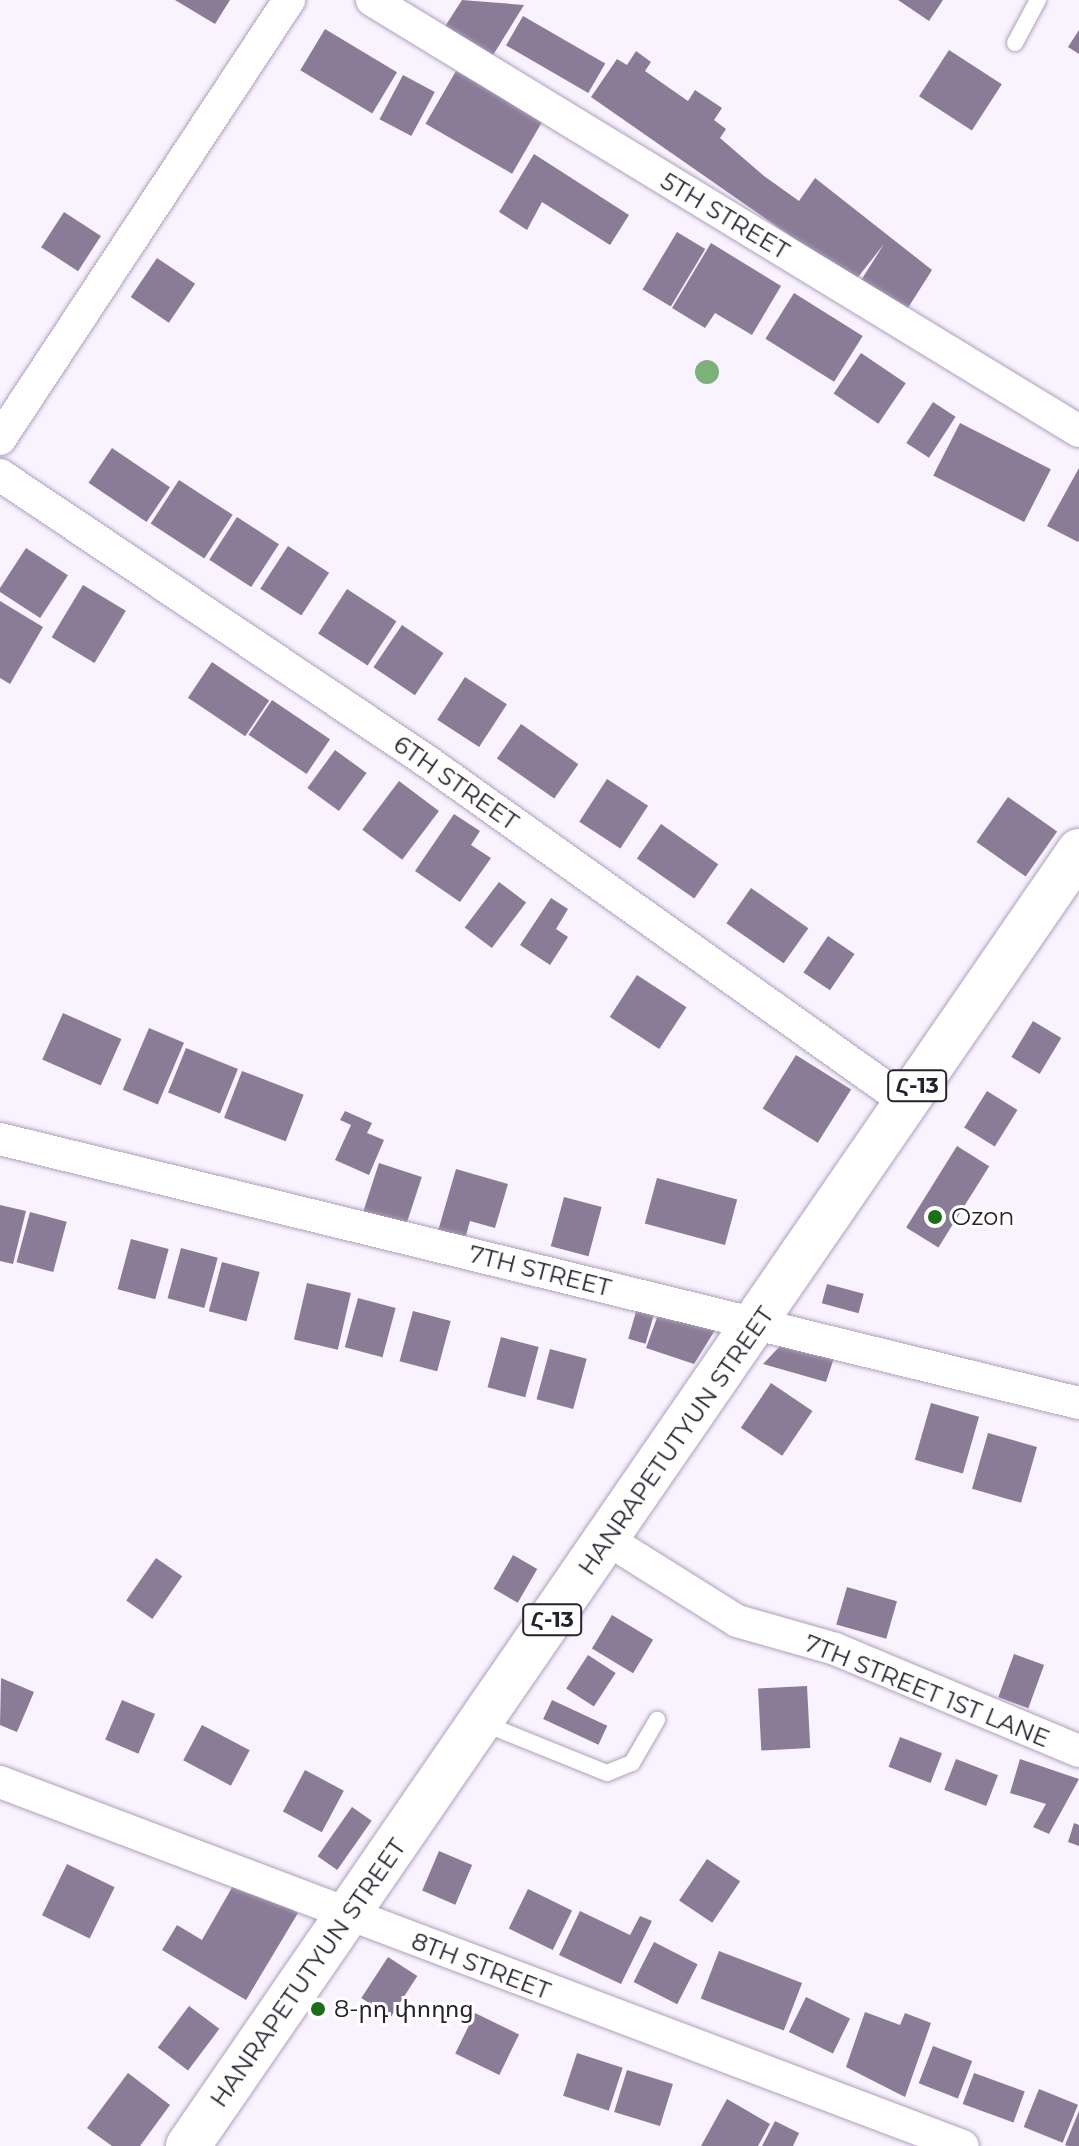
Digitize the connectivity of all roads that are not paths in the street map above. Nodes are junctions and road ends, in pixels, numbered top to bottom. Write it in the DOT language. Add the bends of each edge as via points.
graph roads {
  1 [pos="289,0"];
  2 [pos="372,0"];
  3 [pos="1038,0"];
  4 [pos="1015,43"];
  5 [pos="1079,431"];
  6 [pos="0,439"];
  7 [pos="0,475"];
  8 [pos="1079,851"];
  9 [pos="906,1102"];
  10 [pos="0,1139"];
  11 [pos="758,1324"];
  12 [pos="1079,1403"];
  13 [pos="608,1540"];
  14 [pos="657,1720"];
  15 [pos="481,1723"];
  16 [pos="1079,1751"];
  17 [pos="0,1782"];
  18 [pos="347,1916"];
  19 [pos="188,2146"];
  20 [pos="963,2146"];
  1 -- 6 [label="street"];
  2 -- 5 [label="street, 5TH STREET"];
  3 -- 4 [label="lane"];
  7 -- 9 [label="street, 6TH STREET" via="428,762"];
  8 -- 9 [label="main road, HANRAPETUTYUN STREET / Հ-13"];
  9 -- 11 [label="main road, HANRAPETUTYUN STREET / Հ-13"];
  10 -- 11 [label="street, 7TH STREET"];
  11 -- 12 [label="street, 7TH STREET"];
  11 -- 13 [label="main road, HANRAPETUTYUN STREET / Հ-13"];
  13 -- 15 [label="main road, HANRAPETUTYUN STREET / Հ-13"];
  13 -- 16 [label="street, 7TH STREET 1ST LANE" via="737,1621 835,1649"];
  14 -- 15 [label="lane" via="632,1763 607,1773"];
  15 -- 18 [label="main road, HANRAPETUTYUN STREET / Հ-13"];
  17 -- 18 [label="street, 8TH STREET"];
  18 -- 19 [label="main road, HANRAPETUTYUN STREET / Հ-13"];
  18 -- 20 [label="street, 8TH STREET"];
}
